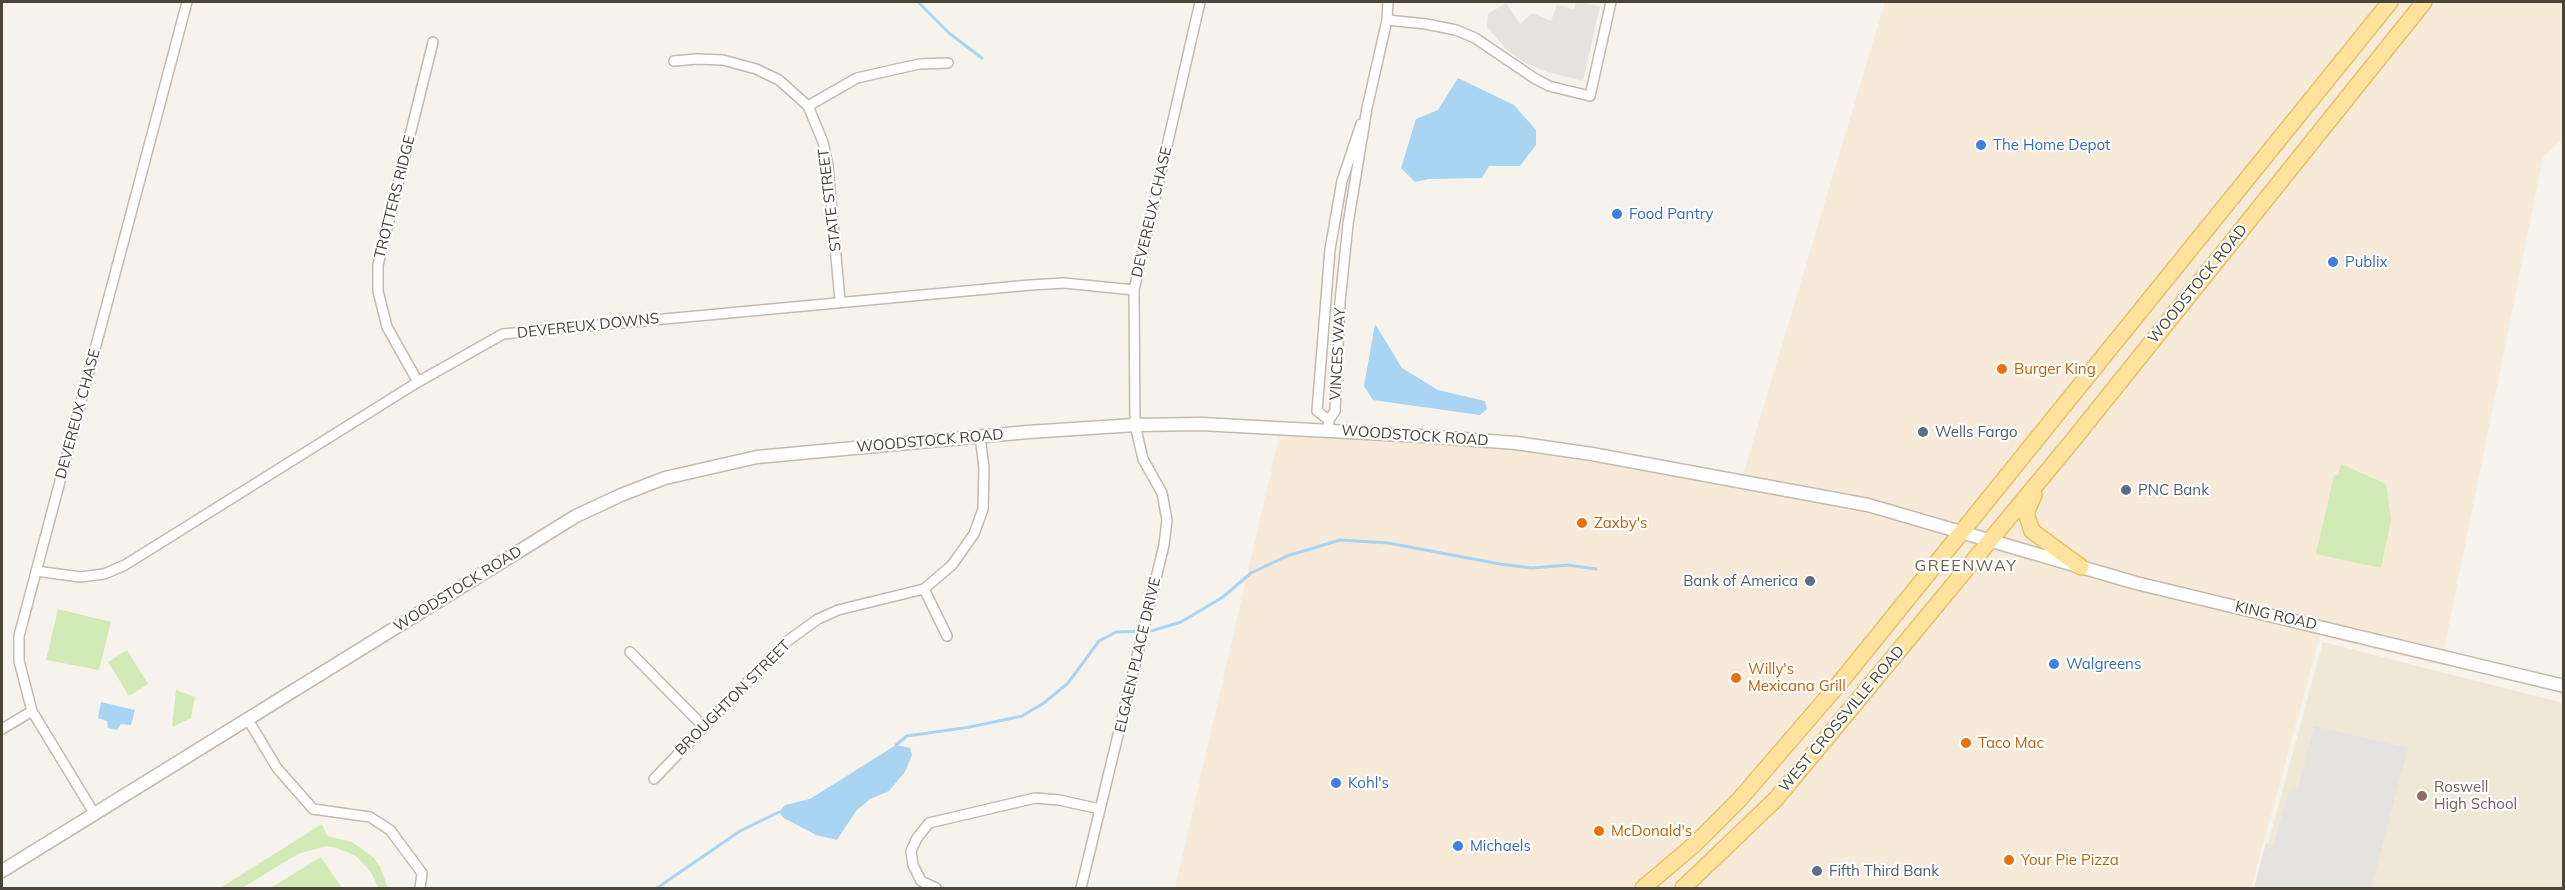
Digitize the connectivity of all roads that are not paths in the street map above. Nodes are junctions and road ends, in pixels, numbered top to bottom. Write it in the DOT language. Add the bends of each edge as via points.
graph roads {
  1 [pos="187,2"];
  2 [pos="1200,2"];
  3 [pos="1388,2"];
  4 [pos="1611,2"];
  5 [pos="2390,2"];
  6 [pos="2424,2"];
  7 [pos="1387,20"];
  8 [pos="433,42"];
  9 [pos="674,61"];
  10 [pos="948,63"];
  11 [pos="808,106"];
  12 [pos="1367,108"];
  13 [pos="1134,290"];
  14 [pos="840,301"];
  15 [pos="418,382"];
  16 [pos="1135,425"];
  17 [pos="1329,425"];
  18 [pos="980,436"];
  19 [pos="2040,480"];
  20 [pos="1959,532"];
  21 [pos="1990,540"];
  22 [pos="2081,567"];
  23 [pos="36,571"];
  24 [pos="924,589"];
  25 [pos="947,636"];
  26 [pos="630,652"];
  27 [pos="2564,686"];
  28 [pos="32,711"];
  29 [pos="247,718"];
  30 [pos="703,726"];
  31 [pos="2,729"];
  32 [pos="654,779"];
  33 [pos="1100,809"];
  34 [pos="94,813"];
  35 [pos="2,871"];
  36 [pos="420,888"];
  37 [pos="936,888"];
  38 [pos="1081,888"];
  39 [pos="1643,888"];
  40 [pos="1683,888"];
  1 -- 23 [label="street, DEVEREUX CHASE"];
  2 -- 13 [label="street, DEVEREUX CHASE"];
  3 -- 7 [label="street, VINCES WAY"];
  4 -- 7 [label="street" via="1590,96 1549,86 1456,30"];
  5 -- 20 [label="main road, WOODSTOCK ROAD"];
  6 -- 19 [label="main road, WOODSTOCK ROAD"];
  7 -- 12 [label="street, VINCES WAY"];
  8 -- 15 [label="street, TROTTERS RIDGE" via="378,265 384,318"];
  9 -- 11 [label="street, STATE STREET" via="723,60 756,69 779,80"];
  10 -- 11 [label="street" via="919,64 857,78"];
  11 -- 14 [label="street, STATE STREET" via="828,166"];
  12 -- 17 [label="street, VINCES WAY" via="1348,224 1335,411"];
  12 -- 17 [label="street, VINCES WAY" via="1347,162 1330,249 1317,411"];
  13 -- 14 [label="street, DEVEREUX DOWNS" via="1064,283"];
  13 -- 16 [label="street, DEVEREUX CHASE"];
  14 -- 15 [label="street, DEVEREUX DOWNS" via="502,334"];
  15 -- 23 [label="street, DEVEREUX DOWNS" via="125,565 104,574 80,577"];
  16 -- 17 [label="street, WOODSTOCK ROAD"];
  16 -- 18 [label="street, WOODSTOCK ROAD"];
  16 -- 33 [label="street, ELGAEN PLACE DRIVE" via="1143,459 1162,493 1167,520"];
  17 -- 20 [label="street, WOODSTOCK ROAD" via="1592,454 1824,495"];
  18 -- 24 [label="street, BROUGHTON STREET" via="983,509 974,534 952,565"];
  18 -- 29 [label="street, WOODSTOCK ROAD" via="757,457 676,475 621,495 576,516"];
  19 -- 21 [label="main road, WOODSTOCK ROAD"];
  19 -- 22 [label="main road" via="2026,513 2032,531"];
  20 -- 21 [label="street, WOODSTOCK ROAD"];
  20 -- 39 [label="main road, WEST CROSSVILLE ROAD" via="1838,685 1739,800"];
  21 -- 22 [label="street, KING ROAD"];
  21 -- 40 [label="main road, WEST CROSSVILLE ROAD" via="1776,799"];
  22 -- 27 [label="street, KING ROAD"];
  23 -- 28 [label="street, DEVEREUX CHASE" via="19,636 23,687"];
  24 -- 25 [label="street"];
  24 -- 30 [label="street, BROUGHTON STREET" via="838,610 818,619 786,642"];
  26 -- 30 [label="street"];
  28 -- 31 [label="street"];
  28 -- 34 [label="street, DEVEREUX CHASE"];
  29 -- 34 [label="street, WOODSTOCK ROAD"];
  29 -- 36 [label="street" via="278,768 313,809 370,817 390,830 422,873"];
  30 -- 32 [label="street, BROUGHTON STREET"];
  33 -- 37 [label="street" via="1035,798 929,823 911,851 921,880"];
  33 -- 38 [label="street, ELGAEN PLACE DRIVE"];
  34 -- 35 [label="street, WOODSTOCK ROAD"];
}
